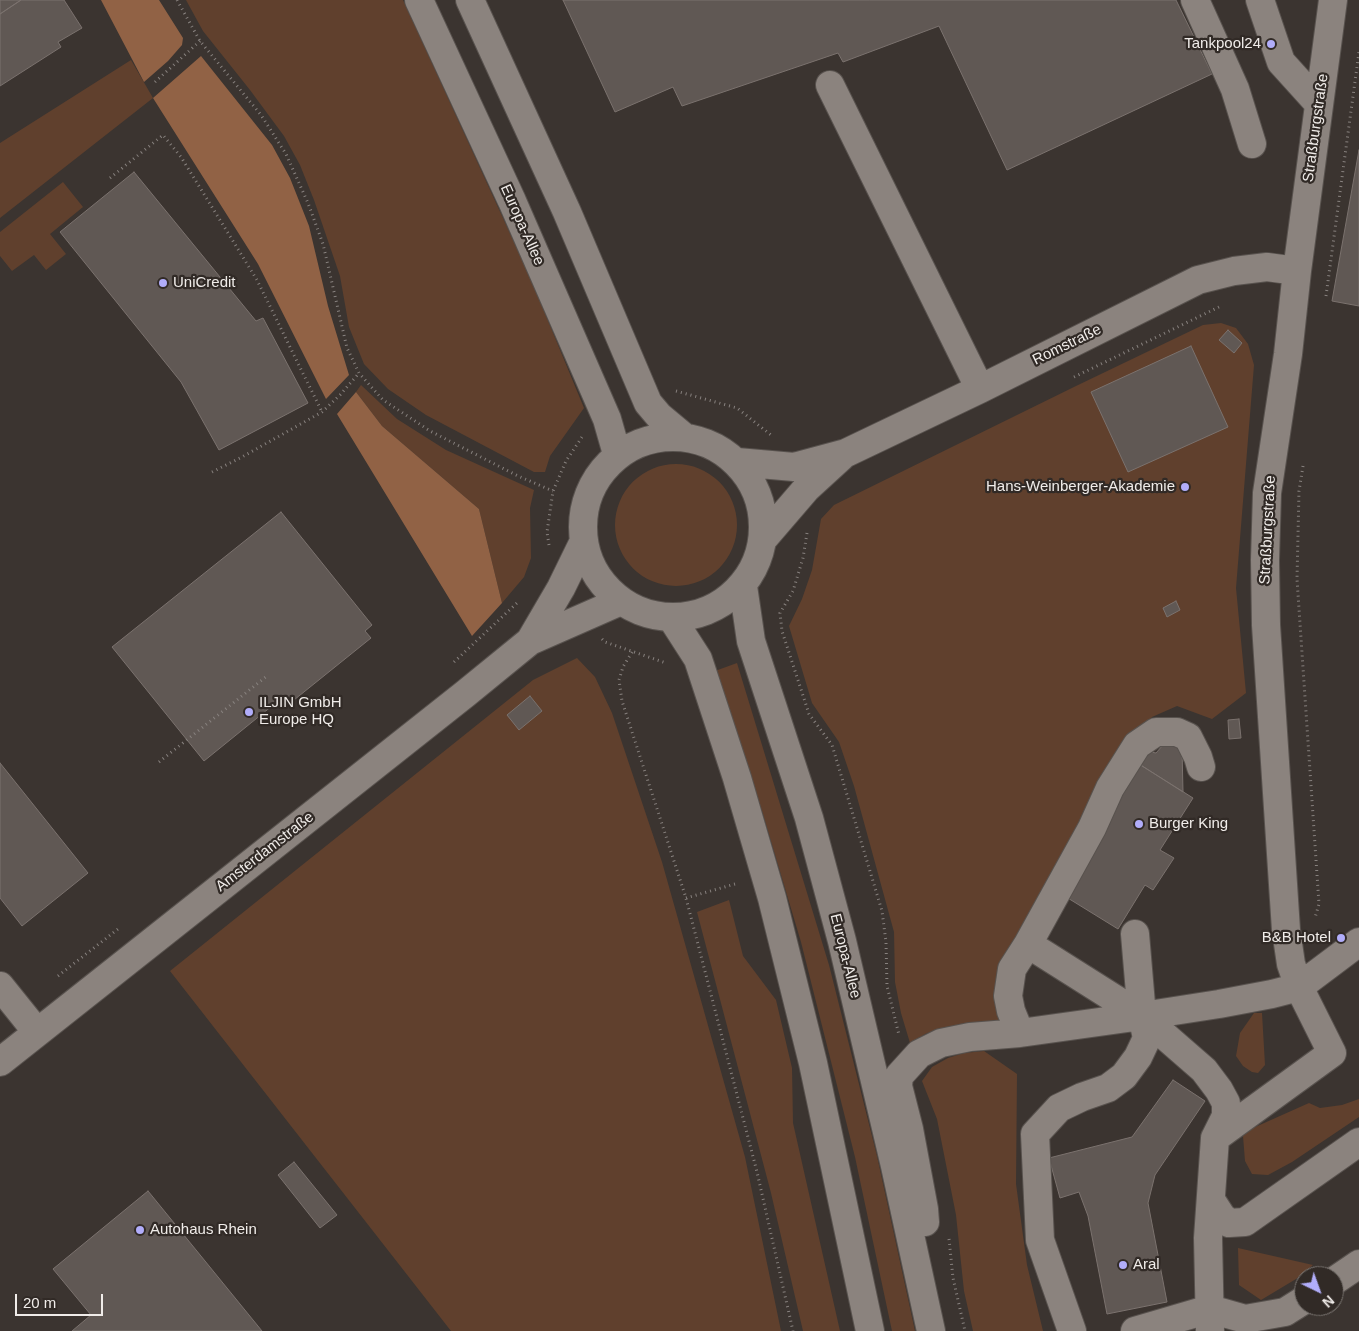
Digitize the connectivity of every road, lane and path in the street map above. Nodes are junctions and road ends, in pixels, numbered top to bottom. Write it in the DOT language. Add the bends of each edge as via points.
graph roads {
  1 [pos="177,0"];
  2 [pos="418,0"];
  3 [pos="470,0"];
  4 [pos="1195,0"];
  5 [pos="1333,0"];
  6 [pos="1268,8"];
  7 [pos="200,41"];
  8 [pos="1359,52"];
  9 [pos="155,82"];
  10 [pos="830,85"];
  11 [pos="1319,104"];
  12 [pos="1252,144"];
  13 [pos="110,178"];
  14 [pos="1297,271"];
  15 [pos="1326,297"];
  16 [pos="359,373"];
  17 [pos="980,389"];
  18 [pos="322,412"];
  19 [pos="607,419"];
  20 [pos="683,436"];
  21 [pos="846,453"];
  22 [pos="617,454"];
  23 [pos="737,462"];
  24 [pos="1303,462"];
  25 [pos="212,472"];
  26 [pos="553,491"];
  27 [pos="763,539"];
  28 [pos="583,543"];
  29 [pos="743,586"];
  30 [pos="561,588"];
  31 [pos="518,601"];
  32 [pos="621,602"];
  33 [pos="671,617"];
  34 [pos="583,619"];
  35 [pos="782,631"];
  36 [pos="530,641"];
  37 [pos="751,641"];
  38 [pos="632,652"];
  39 [pos="698,659"];
  40 [pos="449,667"];
  41 [pos="267,676"];
  42 [pos="159,762"];
  43 [pos="1201,767"];
  44 [pos="735,884"];
  45 [pos="686,898"];
  46 [pos="1319,904"];
  47 [pos="126,923"];
  48 [pos="1135,934"];
  49 [pos="1359,942"];
  50 [pos="1028,944"];
  51 [pos="56,978"];
  52 [pos="0,986"];
  53 [pos="1299,986"];
  54 [pos="1142,1016"];
  55 [pos="37,1032"];
  56 [pos="1020,1033"];
  57 [pos="0,1062"];
  58 [pos="1215,1138"];
  59 [pos="1359,1142"];
  60 [pos="1211,1200"];
  61 [pos="1359,1264"];
  62 [pos="1344,1274"];
  63 [pos="923,1292"];
  64 [pos="1294,1306"];
  65 [pos="1210,1320"];
  66 [pos="793,1331"];
  67 [pos="870,1331"];
  68 [pos="931,1331"];
  69 [pos="1072,1331"];
  70 [pos="1135,1331"];
  1 -- 7 [label="path"];
  2 -- 19 [label="street, Europa-Allee" via="512,201"];
  3 -- 20 [label="street" via="568,212 648,403 658,416"];
  4 -- 12 [label="street" via="1235,89"];
  5 -- 11 [label="street, Straßburgstraße"];
  6 -- 11 [label="street" via="1281,62"];
  7 -- 9 [label="path"];
  7 -- 16 [label="path" via="261,115 286,154 323,244 347,348"];
  8 -- 15 [label="path"];
  10 -- 17 [label="street"];
  11 -- 14 [label="street, Straßburgstraße"];
  13 -- 18 [label="path" via="163,135 181,157 257,280"];
  14 -- 17 [label="street, Romstraße" via="1267,267 1198,280"];
  14 -- 53 [label="street, Straßburgstraße" via="1267,493 1265,560 1266,625 1286,930 1291,964"];
  16 -- 18 [label="path"];
  16 -- 26 [label="path" via="383,400 430,431"];
  17 -- 21 [label="street, Romstraße"];
  18 -- 25 [label="path"];
  19 -- 22 [label="street, Europa-Allee"];
  19 -- 26 [label="path" via="588,429 566,461"];
  20 -- 22 [label="street" via="653,438"];
  20 -- 23 [label="street" via="711,444"];
  21 -- 23 [label="street, Romstraße" via="794,468"];
  21 -- 27 [label="street, Romstraße" via="806,489"];
  22 -- 28 [label="street" via="601,470 587,497 582,520"];
  23 -- 27 [label="street" via="752,481 761,503"];
  24 -- 46 [label="path" via="1296,579"];
  26 -- 30 [label="path" via="547,532 552,570"];
  27 -- 29 [label="street" via="756,564"];
  28 -- 30 [label="street, Amsterdamstraße"];
  28 -- 32 [label="street" via="602,584"];
  29 -- 33 [label="street" via="707,611"];
  29 -- 37 [label="street, Europa-Allee"];
  30 -- 36 [label="street, Amsterdamstraße"];
  31 -- 40 [label="path"];
  32 -- 33 [label="street" via="644,613"];
  32 -- 34 [label="street, Amsterdamstraße"];
  33 -- 39 [label="street"];
  34 -- 36 [label="street, Amsterdamstraße"];
  34 -- 38 [label="path" via="605,642"];
  35 -- 37 [label="path"];
  36 -- 55 [label="street, Amsterdamstraße"];
  37 -- 63 [label="street, Europa-Allee" via="809,818 842,941"];
  38 -- 39 [label="path" via="664,664"];
  38 -- 45 [label="path" via="619,680 622,700"];
  39 -- 67 [label="street" via="772,898 813,1063"];
  41 -- 42 [label="path"];
  43 -- 50 [label="street" via="1188,737 1177,732 1156,732 1137,745 1110,788 1092,828"];
  44 -- 45 [label="path"];
  45 -- 66 [label="path" via="757,1172"];
  47 -- 51 [label="path"];
  48 -- 54 [label="street"];
  49 -- 53 [label="street"];
  50 -- 54 [label="street"];
  50 -- 56 [label="street" via="1012,969 1008,996"];
  52 -- 55 [label="street"];
  53 -- 54 [label="street"];
  53 -- 58 [label="street, Straßburgstraße" via="1332,1053"];
  54 -- 56 [label="street"];
  54 -- 58 [label="street" via="1204,1070 1219,1090 1226,1103 1226,1116"];
  54 -- 69 [label="street" via="1147,1038 1124,1076 1108,1088 1059,1108 1035,1134 1040,1240"];
  55 -- 57 [label="street, Amsterdamstraße"];
  56 -- 63 [label="street" via="941,1043 919,1054 899,1076 898,1086 924,1209 926,1252"];
  58 -- 60 [label="street"];
  59 -- 60 [label="street" via="1245,1222 1229,1223"];
  60 -- 65 [label="street" via="1208,1238"];
  61 -- 62 [label="street"];
  63 -- 68 [label="street, Europa-Allee"];
  64 -- 65 [label="street" via="1285,1312 1245,1319"];
  65 -- 70 [label="street"];
}
